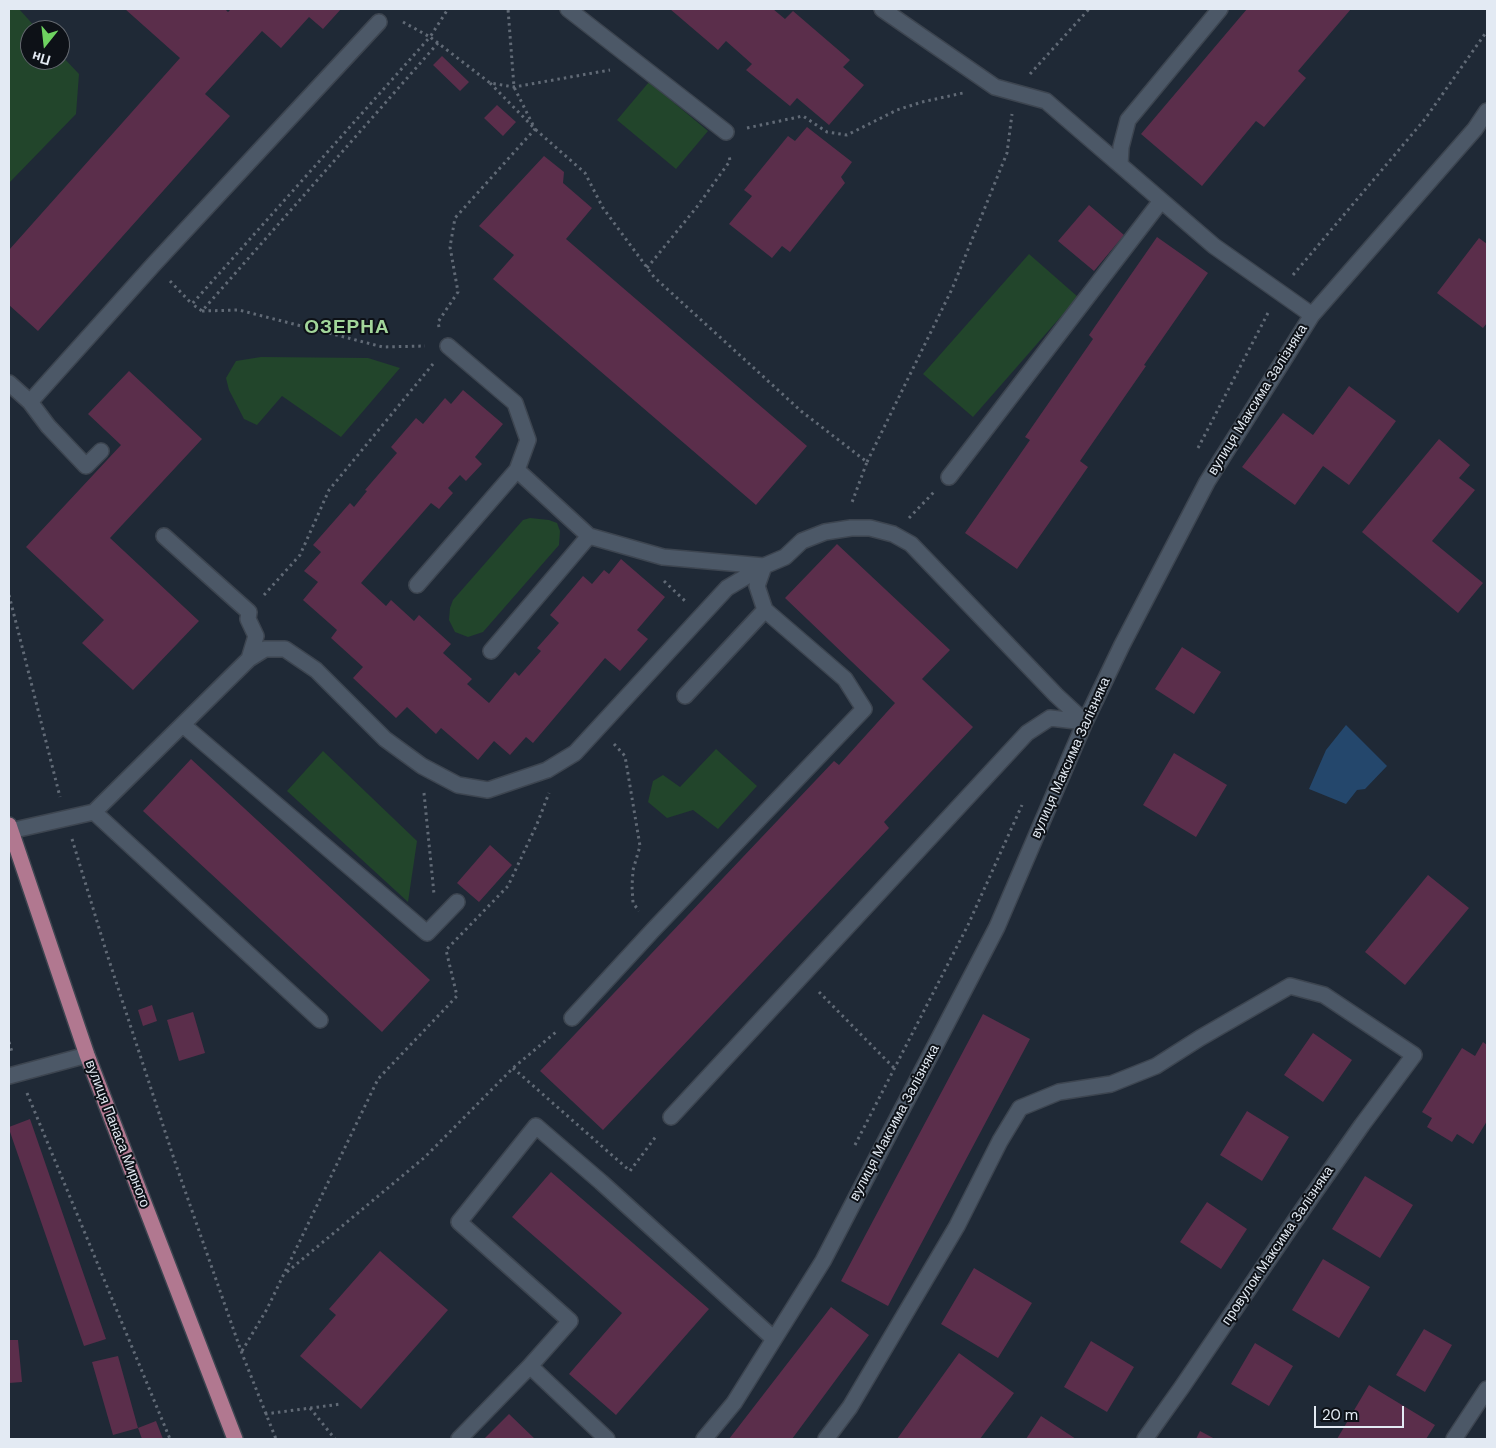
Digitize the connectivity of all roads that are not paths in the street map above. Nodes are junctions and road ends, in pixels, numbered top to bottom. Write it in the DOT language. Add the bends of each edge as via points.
graph roads {
  1 [pos="568,9"];
  2 [pos="882,9"];
  3 [pos="1220,9"];
  4 [pos="379,22"];
  5 [pos="1487,111"];
  6 [pos="726,132"];
  7 [pos="1120,165"];
  8 [pos="1161,201"];
  9 [pos="1312,314"];
  10 [pos="448,346"];
  11 [pos="9,383"];
  12 [pos="30,402"];
  13 [pos="101,451"];
  14 [pos="517,470"];
  15 [pos="949,478"];
  16 [pos="164,536"];
  17 [pos="590,536"];
  18 [pos="764,566"];
  19 [pos="417,585"];
  20 [pos="764,610"];
  21 [pos="491,651"];
  22 [pos="249,659"];
  23 [pos="685,696"];
  24 [pos="1085,722"];
  25 [pos="183,725"];
  26 [pos="94,812"];
  27 [pos="10,828"];
  28 [pos="457,902"];
  29 [pos="572,1018"];
  30 [pos="320,1020"];
  31 [pos="86,1055"];
  32 [pos="14,1075"];
  33 [pos="671,1117"];
  34 [pos="774,1339"];
  35 [pos="530,1366"];
  36 [pos="1487,1389"];
  37 [pos="235,1439"];
  38 [pos="459,1439"];
  39 [pos="607,1439"];
  40 [pos="704,1439"];
  41 [pos="826,1439"];
  42 [pos="1145,1439"];
  43 [pos="1454,1439"];
  1 -- 6 [label="street"];
  2 -- 7 [label="street" via="995,87 1046,101"];
  3 -- 7 [label="street" via="1128,120"];
  4 -- 12 [label="street"];
  5 -- 9 [label="street, вулиця Максима Залізняка" via="1475,129"];
  7 -- 8 [label="street"];
  8 -- 9 [label="street" via="1214,246"];
  8 -- 15 [label="street"];
  9 -- 24 [label="street, вулиця Максима Залізняка" via="1207,482"];
  10 -- 14 [label="street" via="515,403 528,440"];
  11 -- 12 [label="street"];
  12 -- 13 [label="street" via="86,466"];
  14 -- 17 [label="street"];
  14 -- 19 [label="street"];
  16 -- 22 [label="street" via="249,612 248,619 256,636"];
  17 -- 18 [label="street" via="663,557"];
  17 -- 21 [label="street"];
  18 -- 20 [label="street" via="757,586"];
  18 -- 22 [label="street" via="727,588 575,753 547,770 488,790 458,785 422,766 385,739 316,670 286,649 265,649"];
  18 -- 24 [label="street" via="825,532 870,528 893,534 912,544"];
  20 -- 23 [label="street"];
  20 -- 29 [label="street" via="845,679 864,709"];
  22 -- 25 [label="street"];
  24 -- 33 [label="street" via="1050,718 1027,733"];
  24 -- 34 [label="street, вулиця Максима Залізняка" via="998,927 823,1262"];
  25 -- 26 [label="street"];
  25 -- 28 [label="street" via="427,933"];
  26 -- 27 [label="street"];
  26 -- 30 [label="street"];
  27 -- 31 [label="main road, вулиця Панаса Мирного"];
  31 -- 32 [label="street"];
  31 -- 37 [label="main road, вулиця Панаса Мирного"];
  34 -- 35 [label="street" via="536,1126 459,1222 570,1321"];
  34 -- 40 [label="street, вулиця Максима Залізняка" via="734,1403"];
  35 -- 38 [label="street"];
  35 -- 39 [label="street"];
  36 -- 43 [label="street"];
  41 -- 42 [label="street, провулок Максима Залізняка" via="850,1407 953,1234 1020,1108 1059,1092 1111,1084 1156,1066 1290,986 1324,995 1414,1055 1344,1149"];
}
